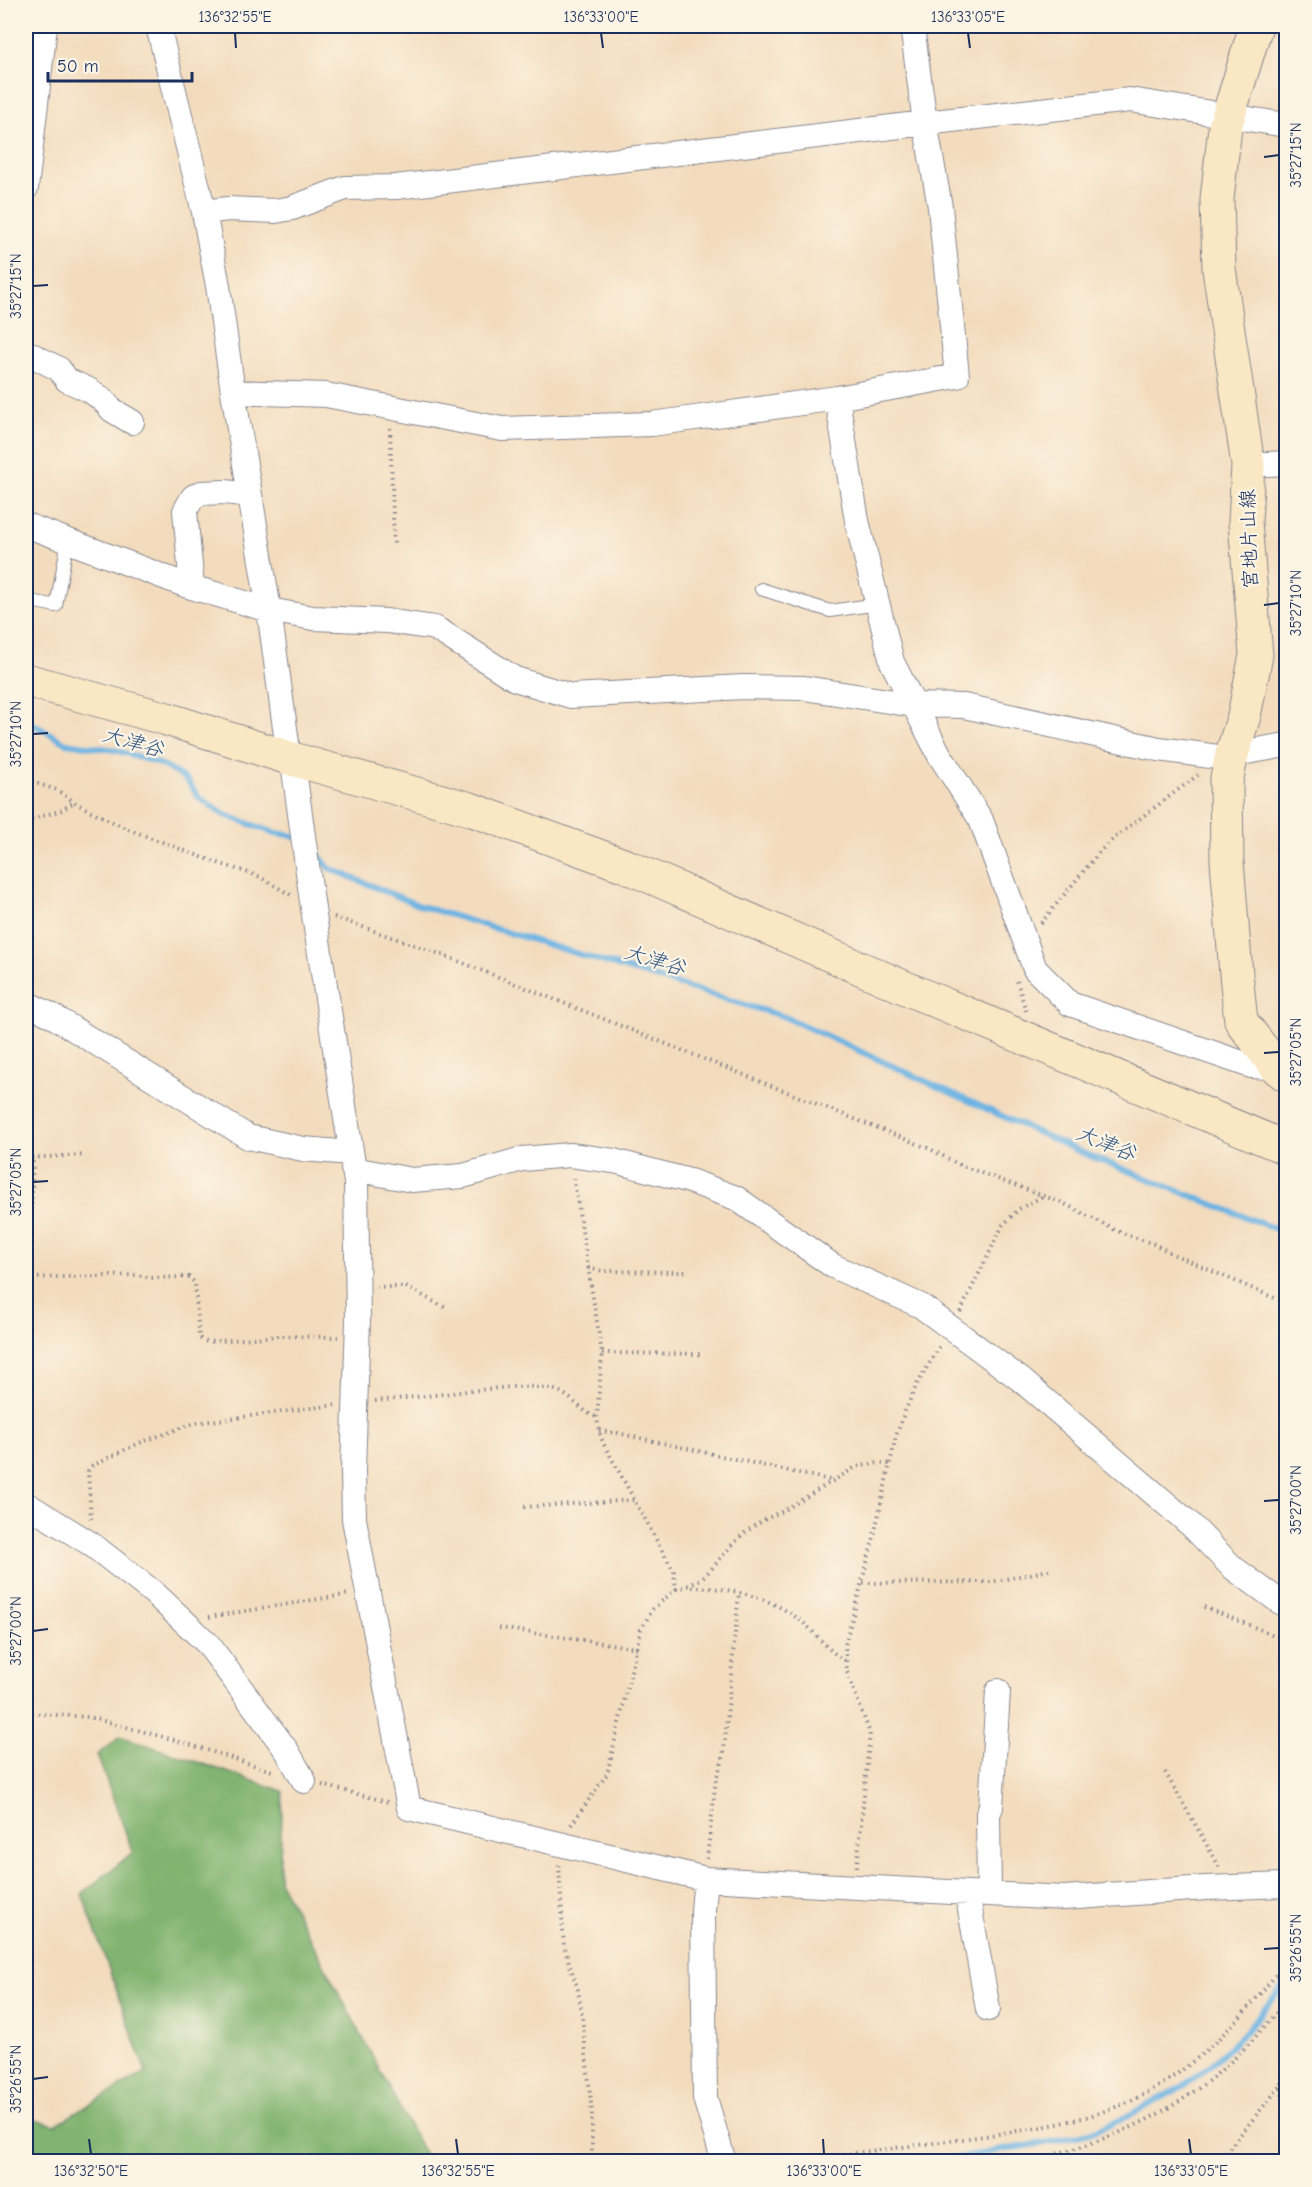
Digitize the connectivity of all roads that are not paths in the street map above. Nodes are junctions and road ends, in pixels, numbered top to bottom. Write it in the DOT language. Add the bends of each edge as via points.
graph roads {
  1 [pos="45,26"];
  2 [pos="158,26"];
  3 [pos="912,26"];
  4 [pos="1256,26"];
  5 [pos="1227,117"];
  6 [pos="925,123"];
  7 [pos="1287,125"];
  8 [pos="26,188"];
  9 [pos="204,212"];
  10 [pos="26,351"];
  11 [pos="233,392"];
  12 [pos="837,398"];
  13 [pos="132,422"];
  14 [pos="1287,464"];
  15 [pos="1248,465"];
  16 [pos="250,495"];
  17 [pos="26,525"];
  18 [pos="68,540"];
  19 [pos="192,587"];
  20 [pos="761,589"];
  21 [pos="32,601"];
  22 [pos="878,604"];
  23 [pos="269,610"];
  24 [pos="26,680"];
  25 [pos="914,705"];
  26 [pos="1287,745"];
  27 [pos="1225,756"];
  28 [pos="291,764"];
  29 [pos="26,1003"];
  30 [pos="1284,1071"];
  31 [pos="1287,1148"];
  32 [pos="352,1161"];
  33 [pos="26,1504"];
  34 [pos="1287,1604"];
  35 [pos="998,1691"];
  36 [pos="304,1781"];
  37 [pos="706,1879"];
  38 [pos="1287,1885"];
  39 [pos="978,1894"];
  40 [pos="988,2009"];
  41 [pos="724,2162"];
  1 -- 8 [label="street"];
  2 -- 9 [label="street"];
  3 -- 6 [label="street"];
  4 -- 5 [label="street, 宮地片山線"];
  5 -- 6 [label="street" via="1130,100"];
  5 -- 7 [label="street"];
  5 -- 15 [label="street, 宮地片山線" via="1217,199 1219,269"];
  6 -- 9 [label="street" via="396,187 345,188 275,211"];
  6 -- 12 [label="street" via="940,207 957,376"];
  9 -- 11 [label="street"];
  10 -- 13 [label="street" via="59,369 67,380 89,390"];
  11 -- 12 [label="street" via="326,395 502,429 652,424"];
  11 -- 16 [label="street"];
  12 -- 22 [label="street" via="857,521"];
  14 -- 15 [label="street"];
  15 -- 27 [label="street, 宮地片山線" via="1245,522 1256,655 1244,716"];
  16 -- 19 [label="street" via="225,492 193,497 185,511"];
  16 -- 23 [label="street"];
  17 -- 18 [label="street"];
  18 -- 19 [label="street"];
  18 -- 21 [label="lane" via="56,606"];
  19 -- 23 [label="street"];
  20 -- 22 [label="lane" via="830,611"];
  22 -- 25 [label="street" via="892,662"];
  23 -- 25 [label="street" via="312,618 387,621 435,628 515,679 571,696 744,687 804,688"];
  23 -- 28 [label="street"];
  24 -- 28 [label="street" via="167,719"];
  25 -- 27 [label="street" via="964,706 1159,749"];
  25 -- 30 [label="street" via="939,754 981,820 1035,969 1070,1004 1251,1066"];
  26 -- 27 [label="street"];
  27 -- 30 [label="street, 宮地片山線" via="1227,861 1241,1021"];
  28 -- 31 [label="street" via="470,809 626,866"];
  28 -- 32 [label="street"];
  29 -- 32 [label="street" via="248,1137"];
  32 -- 34 [label="street" via="412,1180 463,1176 522,1159 570,1155 614,1161 736,1198 833,1266 921,1306 1020,1379 1191,1525 1232,1567"];
  32 -- 37 [label="street" via="356,1182 357,1289 354,1519 409,1808"];
  33 -- 36 [label="street" via="91,1544 154,1593 208,1644 287,1751"];
  35 -- 39 [label="street" via="992,1807"];
  37 -- 39 [label="street"];
  37 -- 41 [label="street" via="705,2098"];
  38 -- 39 [label="street" via="1064,1898"];
  39 -- 40 [label="street"];
}
